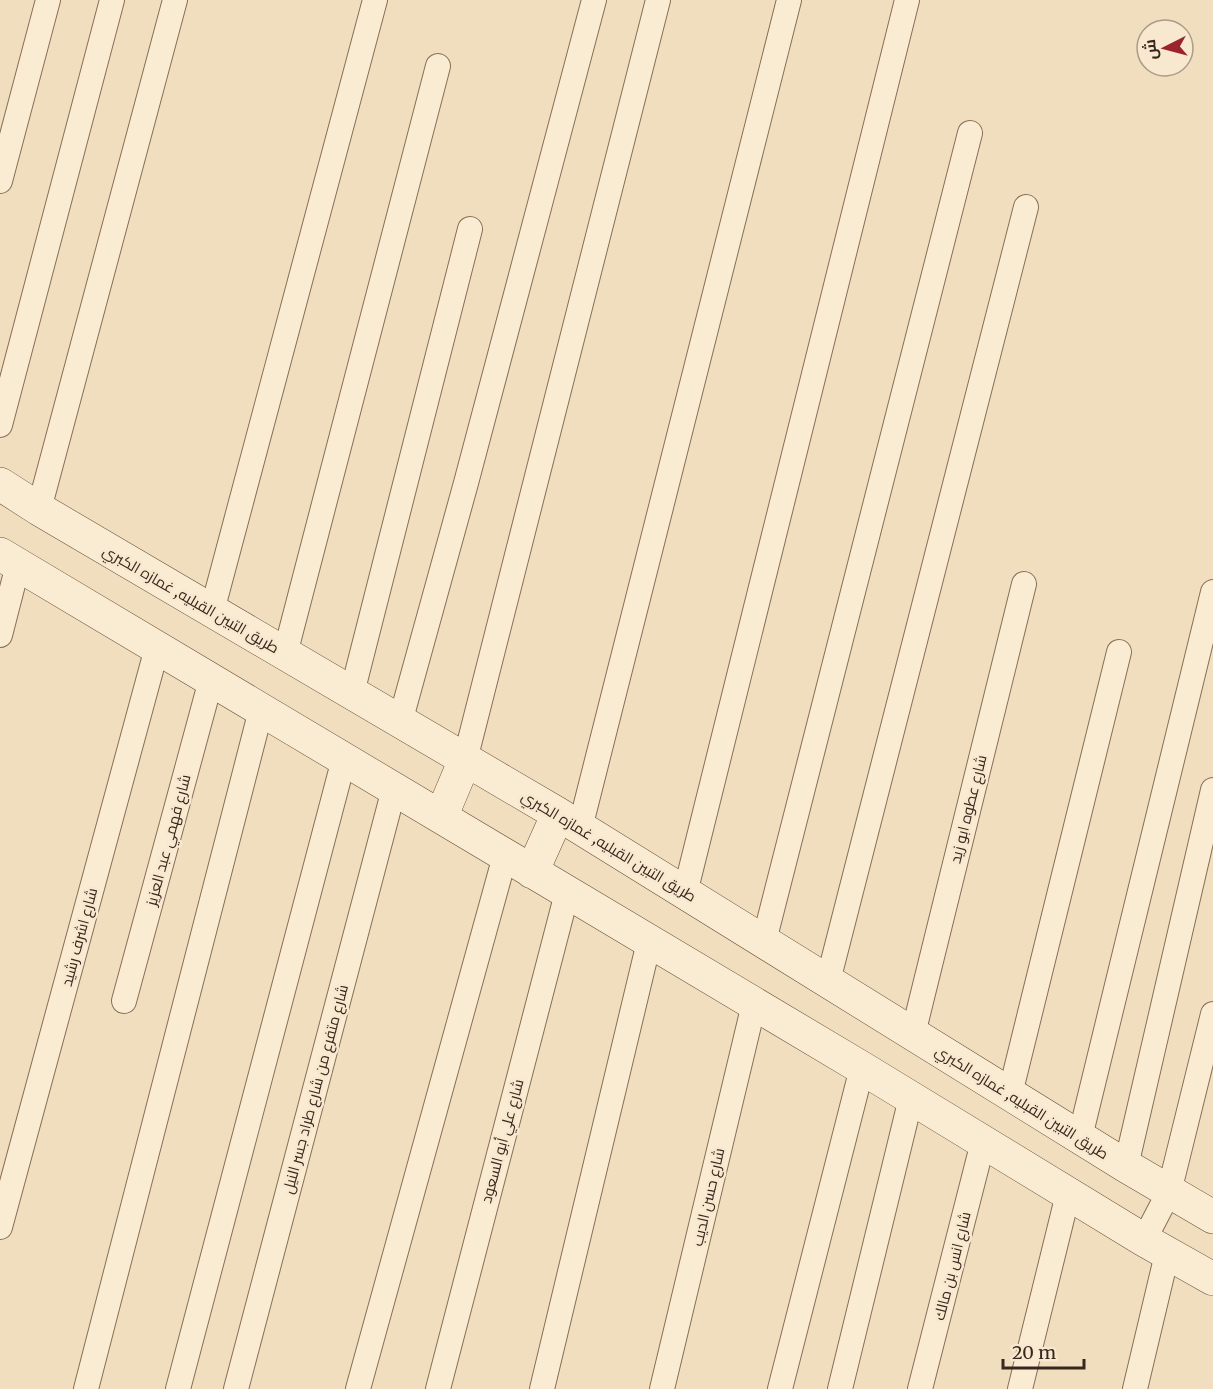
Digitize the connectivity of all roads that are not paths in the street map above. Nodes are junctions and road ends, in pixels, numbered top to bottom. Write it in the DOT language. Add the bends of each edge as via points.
graph roads {
  1 [pos="48,0"];
  2 [pos="112,0"];
  3 [pos="175,0"];
  4 [pos="375,0"];
  5 [pos="594,0"];
  6 [pos="658,0"];
  7 [pos="789,0"];
  8 [pos="907,0"];
  9 [pos="438,66"];
  10 [pos="970,133"];
  11 [pos="0,181"];
  12 [pos="1026,207"];
  13 [pos="470,229"];
  14 [pos="0,425"];
  15 [pos="0,484"];
  16 [pos="39,509"];
  17 [pos="9,560"];
  18 [pos="1024,584"];
  19 [pos="1213,592"];
  20 [pos="212,611"];
  21 [pos="0,634"];
  22 [pos="158,648"];
  23 [pos="1119,652"];
  24 [pos="285,654"];
  25 [pos="211,680"];
  26 [pos="352,693"];
  27 [pos="261,710"];
  28 [pos="400,722"];
  29 [pos="344,759"];
  30 [pos="465,760"];
  31 [pos="394,789"];
  32 [pos="1213,790"];
  33 [pos="441,817"];
  34 [pos="569,821"];
  35 [pos="519,864"];
  36 [pos="567,893"];
  37 [pos="685,893"];
  38 [pos="764,941"];
  39 [pos="649,942"];
  40 [pos="828,981"];
  41 [pos="124,1001"];
  42 [pos="754,1004"];
  43 [pos="1213,1014"];
  44 [pos="913,1034"];
  45 [pos="862,1068"];
  46 [pos="1010,1094"];
  47 [pos="911,1098"];
  48 [pos="1080,1137"];
  49 [pos="983,1142"];
  50 [pos="1126,1166"];
  51 [pos="1169,1192"];
  52 [pos="1068,1194"];
  53 [pos="1213,1216"];
  54 [pos="0,1227"];
  55 [pos="1156,1247"];
  56 [pos="1213,1279"];
  57 [pos="86,1389"];
  58 [pos="178,1389"];
  59 [pos="236,1389"];
  60 [pos="358,1389"];
  61 [pos="438,1389"];
  62 [pos="542,1389"];
  63 [pos="662,1389"];
  64 [pos="780,1389"];
  65 [pos="840,1389"];
  66 [pos="921,1389"];
  67 [pos="1020,1389"];
  68 [pos="1135,1389"];
  1 -- 11 [label="street"];
  2 -- 14 [label="street"];
  3 -- 16 [label="street"];
  4 -- 20 [label="street"];
  5 -- 28 [label="street"];
  6 -- 30 [label="street"];
  7 -- 34 [label="street"];
  8 -- 37 [label="street"];
  9 -- 24 [label="street"];
  10 -- 38 [label="street"];
  12 -- 40 [label="street"];
  13 -- 26 [label="street"];
  15 -- 16 [label="street, طريق التبين القبليه, غمازه الكبري"];
  16 -- 20 [label="street, طريق التبين القبليه, غمازه الكبري"];
  17 -- 21 [label="street"];
  17 -- 22 [label="street"];
  18 -- 44 [label="street, شارع عطوه ابو زيد"];
  19 -- 48 [label="street"];
  20 -- 24 [label="street, طريق التبين القبليه, غمازه الكبري"];
  22 -- 25 [label="street"];
  22 -- 54 [label="street, شارع اشرف رشيد"];
  23 -- 46 [label="street"];
  24 -- 26 [label="street, طريق التبين القبليه, غمازه الكبري"];
  25 -- 27 [label="street"];
  25 -- 41 [label="street, شارع فهمي عبد العزيز"];
  26 -- 28 [label="street, طريق التبين القبليه, غمازه الكبري"];
  27 -- 29 [label="street"];
  27 -- 57 [label="street"];
  28 -- 30 [label="street, طريق التبين القبليه, غمازه الكبري"];
  29 -- 31 [label="street"];
  29 -- 58 [label="street"];
  30 -- 33 [label="street"];
  30 -- 34 [label="street, طريق التبين القبليه, غمازه الكبري"];
  31 -- 33 [label="street"];
  31 -- 59 [label="street, شارع متفرع من شارع طراد جسر النيل"];
  32 -- 50 [label="street"];
  33 -- 35 [label="street"];
  34 -- 35 [label="street"];
  34 -- 37 [label="street, طريق التبين القبليه, غمازه الكبري"];
  35 -- 36 [label="street"];
  35 -- 60 [label="street"];
  36 -- 39 [label="street"];
  36 -- 61 [label="street, شارع علي أبو السعود"];
  37 -- 38 [label="street, طريق التبين القبليه, غمازه الكبري"];
  38 -- 40 [label="street, طريق التبين القبليه, غمازه الكبري"];
  39 -- 42 [label="street"];
  39 -- 62 [label="street"];
  40 -- 44 [label="street, طريق التبين القبليه, غمازه الكبري"];
  42 -- 45 [label="street"];
  42 -- 63 [label="street, شارع حسن الديب"];
  43 -- 51 [label="street"];
  44 -- 46 [label="street, طريق التبين القبليه, غمازه الكبري"];
  45 -- 47 [label="street"];
  45 -- 64 [label="street"];
  46 -- 48 [label="street, طريق التبين القبليه, غمازه الكبري"];
  47 -- 49 [label="street"];
  47 -- 65 [label="street"];
  48 -- 50 [label="street, طريق التبين القبليه, غمازه الكبري"];
  49 -- 52 [label="street"];
  49 -- 66 [label="street, شارع انس بن مالك"];
  50 -- 51 [label="street, طريق التبين القبليه, غمازه الكبري"];
  51 -- 53 [label="street, طريق التبين القبليه, غمازه الكبري"];
  51 -- 55 [label="street"];
  52 -- 55 [label="street"];
  52 -- 67 [label="street"];
  55 -- 56 [label="street"];
  55 -- 68 [label="street"];
}
